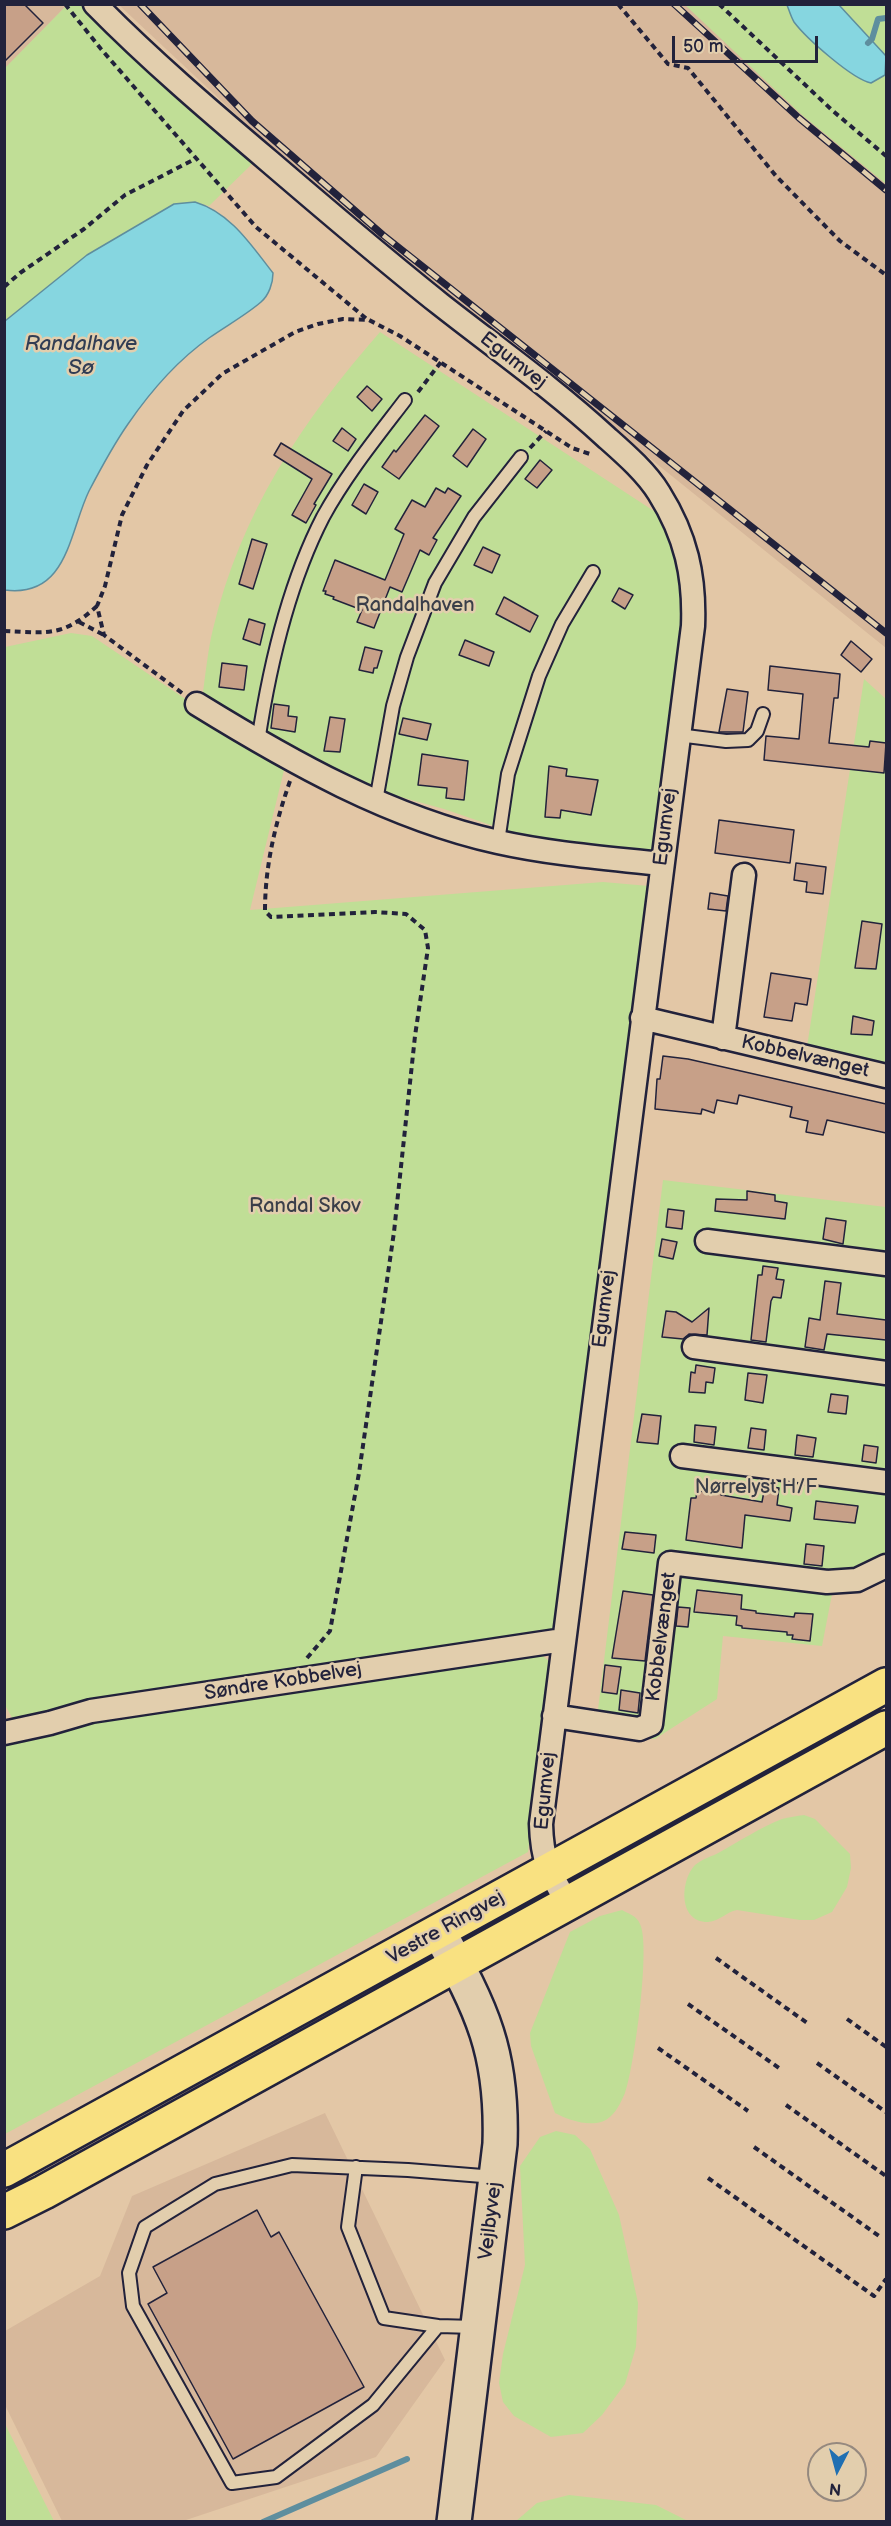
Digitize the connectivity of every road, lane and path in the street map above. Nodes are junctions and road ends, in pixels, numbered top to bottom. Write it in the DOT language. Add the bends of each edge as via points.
graph roads {
  1 [pos="65,4"];
  2 [pos="95,4"];
  3 [pos="618,4"];
  4 [pos="719,4"];
  5 [pos="886,156"];
  6 [pos="195,159"];
  7 [pos="886,275"];
  8 [pos="4,287"];
  9 [pos="369,320"];
  10 [pos="441,362"];
  11 [pos="405,400"];
  12 [pos="546,431"];
  13 [pos="623,453"];
  14 [pos="521,457"];
  15 [pos="593,572"];
  16 [pos="97,606"];
  17 [pos="80,622"];
  18 [pos="4,631"];
  19 [pos="104,635"];
  20 [pos="197,704"];
  21 [pos="763,714"];
  22 [pos="678,735"];
  23 [pos="258,742"];
  24 [pos="296,763"];
  25 [pos="376,801"];
  26 [pos="498,842"];
  27 [pos="661,864"];
  28 [pos="744,875"];
  29 [pos="642,1018"];
  30 [pos="723,1038"];
  31 [pos="886,1076"];
  32 [pos="707,1241"];
  33 [pos="886,1264"];
  34 [pos="694,1347"];
  35 [pos="886,1373"];
  36 [pos="682,1456"];
  37 [pos="886,1482"];
  38 [pos="886,1566"];
  39 [pos="563,1640"];
  40 [pos="303,1662"];
  41 [pos="886,1684"];
  42 [pos="554,1716"];
  43 [pos="886,1728"];
  44 [pos="4,1733"];
  45 [pos="550,1872"];
  46 [pos="567,1902"];
  47 [pos="439,1932"];
  48 [pos="716,1958"];
  49 [pos="457,1965"];
  50 [pos="688,2004"];
  51 [pos="847,2019"];
  52 [pos="810,2025"];
  53 [pos="886,2047"];
  54 [pos="658,2048"];
  55 [pos="817,2063"];
  56 [pos="779,2068"];
  57 [pos="786,2105"];
  58 [pos="748,2111"];
  59 [pos="886,2112"];
  60 [pos="754,2147"];
  61 [pos="356,2168"];
  62 [pos="4,2170"];
  63 [pos="886,2176"];
  64 [pos="496,2177"];
  65 [pos="708,2178"];
  66 [pos="4,2212"];
  67 [pos="879,2236"];
  68 [pos="886,2279"];
  69 [pos="438,2326"];
  70 [pos="478,2327"];
  71 [pos="454,2522"];
  1 -- 6 [label="path"];
  2 -- 13 [label="street, Egumvej" via="290,179 424,291 575,409"];
  3 -- 7 [label="path" via="668,64 688,68 776,176 825,226"];
  4 -- 5 [label="path"];
  6 -- 8 [label="path" via="125,195"];
  6 -- 9 [label="path" via="256,227"];
  9 -- 10 [label="path"];
  9 -- 16 [label="path" via="343,319 296,332 222,374 183,411 147,465 122,515"];
  10 -- 11 [label="path" via="415,395"];
  10 -- 12 [label="path"];
  11 -- 23 [label="lane" via="357,463 323,518 302,568 268,678"];
  12 -- 13 [label="path" via="572,448 594,455"];
  12 -- 14 [label="path"];
  13 -- 22 [label="street, Egumvej" via="658,491 690,562 693,626"];
  14 -- 25 [label="lane" via="474,517 435,583 393,706"];
  15 -- 26 [label="lane" via="562,624 531,698 508,774"];
  16 -- 17 [label="path"];
  16 -- 19 [label="path"];
  17 -- 18 [label="path" via="53,633"];
  17 -- 19 [label="path"];
  19 -- 20 [label="path"];
  20 -- 23 [label="street"];
  21 -- 22 [label="lane" via="757,731 748,740"];
  22 -- 27 [label="street, Egumvej"];
  23 -- 24 [label="street"];
  24 -- 25 [label="street"];
  24 -- 40 [label="path" via="270,851 265,911 271,917 406,914 424,930 428,948 394,1232 357,1484 330,1631"];
  25 -- 26 [label="street" via="435,825"];
  26 -- 27 [label="street" via="564,854"];
  27 -- 29 [label="street, Egumvej"];
  28 -- 30 [label="street, Kobbelvænget"];
  29 -- 30 [label="street, Kobbelvænget"];
  29 -- 39 [label="street, Egumvej"];
  30 -- 31 [label="street, Kobbelvænget"];
  32 -- 33 [label="street"];
  34 -- 35 [label="street"];
  36 -- 37 [label="street"];
  38 -- 42 [label="street, Kobbelvænget" via="857,1580 827,1582 670,1563 651,1724 639,1730"];
  39 -- 42 [label="street, Egumvej"];
  39 -- 44 [label="street, Søndre Kobbelvej" via="91,1711"];
  41 -- 45 [label="main road, Vestre Ringvej"];
  42 -- 45 [label="street, Egumvej" via="541,1824 542,1848"];
  43 -- 46 [label="main road, Vestre Ringvej"];
  45 -- 46 [label="street, Egumvej"];
  45 -- 47 [label="main road, Vestre Ringvej"];
  46 -- 49 [label="main road, Vestre Ringvej"];
  47 -- 49 [label="street, Vejlbyvej"];
  47 -- 62 [label="main road, Vestre Ringvej"];
  48 -- 52 [label="path"];
  49 -- 64 [label="street, Vejlbyvej" via="480,2011 498,2076 501,2110"];
  49 -- 66 [label="main road, Vestre Ringvej"];
  50 -- 56 [label="path"];
  51 -- 53 [label="path"];
  54 -- 58 [label="path"];
  55 -- 59 [label="path"];
  57 -- 63 [label="path"];
  60 -- 67 [label="path"];
  61 -- 64 [label="lane"];
  61 -- 69 [label="lane" via="348,2227 384,2318"];
  61 -- 69 [label="lane" via="292,2165 215,2184 145,2227 129,2273 134,2306 232,2482 276,2477 373,2405"];
  64 -- 70 [label="street, Vejlbyvej"];
  65 -- 68 [label="path" via="874,2296"];
  69 -- 70 [label="lane"];
  70 -- 71 [label="street, Vejlbyvej"];
}
